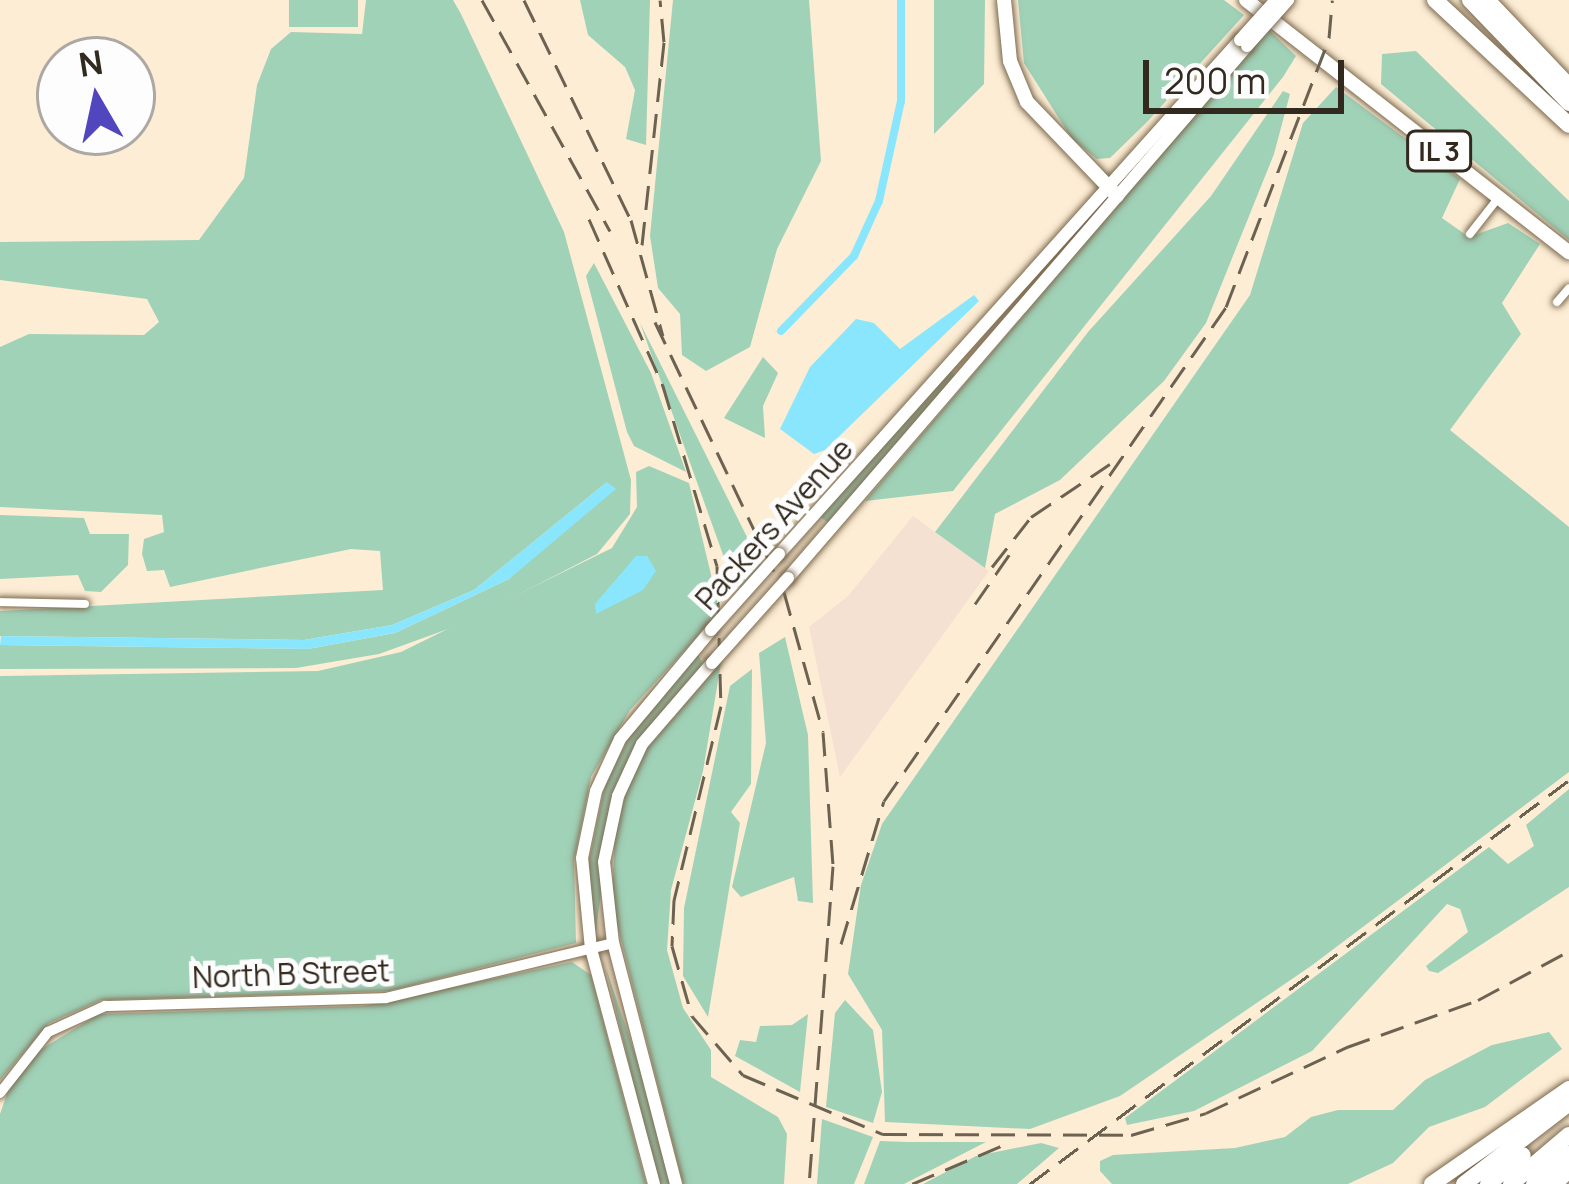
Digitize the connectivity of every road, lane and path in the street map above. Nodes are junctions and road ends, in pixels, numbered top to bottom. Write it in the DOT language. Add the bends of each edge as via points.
graph roads {
  1 [pos="1004,0"];
  2 [pos="1246,0"];
  3 [pos="1276,0"];
  4 [pos="1288,0"];
  5 [pos="1435,0"];
  6 [pos="1470,0"];
  7 [pos="1487,0"];
  8 [pos="1243,43"];
  9 [pos="1569,86"];
  10 [pos="1569,103"];
  11 [pos="1569,125"];
  12 [pos="1113,192"];
  13 [pos="1499,197"];
  14 [pos="1470,234"];
  15 [pos="1569,253"];
  16 [pos="1569,288"];
  17 [pos="1557,302"];
  18 [pos="0,602"];
  19 [pos="86,604"];
  20 [pos="614,943"];
  21 [pos="592,949"];
  22 [pos="1569,1089"];
  23 [pos="0,1093"];
  24 [pos="1569,1103"];
  25 [pos="1569,1115"];
  26 [pos="1569,1135"];
  27 [pos="1569,1154"];
  28 [pos="1569,1170"];
  29 [pos="654,1184"];
  30 [pos="676,1184"];
  31 [pos="1432,1184"];
  32 [pos="1464,1184"];
  33 [pos="1488,1184"];
  34 [pos="1511,1184"];
  35 [pos="1534,1184"];
  36 [pos="1554,1184"];
  1 -- 12 [label="main road" via="1010,61 1028,102"];
  2 -- 13 [label="main road, IL 3"];
  3 -- 8 [label="main road, Packers Avenue, bridge"];
  4 -- 8 [label="main road, Packers Avenue, bridge"];
  5 -- 11 [label="highway"];
  6 -- 10 [label="highway"];
  7 -- 9 [label="highway"];
  8 -- 12 [label="main road, Packers Avenue"];
  12 -- 20 [label="main road, Packers Avenue, bridge" via="642,744 617,796 604,862"];
  12 -- 21 [label="main road, Packers Avenue, bridge" via="634,718 596,791 583,857"];
  13 -- 14 [label="street"];
  13 -- 15 [label="main road, IL 3"];
  16 -- 17 [label="street"];
  18 -- 19 [label="street"];
  20 -- 21 [label="street, North B Street"];
  20 -- 30 [label="main road, Packers Avenue"];
  21 -- 23 [label="street, North B Street" via="386,998 105,1006 48,1032"];
  21 -- 29 [label="main road, Packers Avenue"];
  22 -- 31 [label="highway"];
  24 -- 32 [label="highway"];
  25 -- 33 [label="highway"];
  26 -- 34 [label="highway"];
  27 -- 35 [label="highway"];
  28 -- 36 [label="highway"];
}
